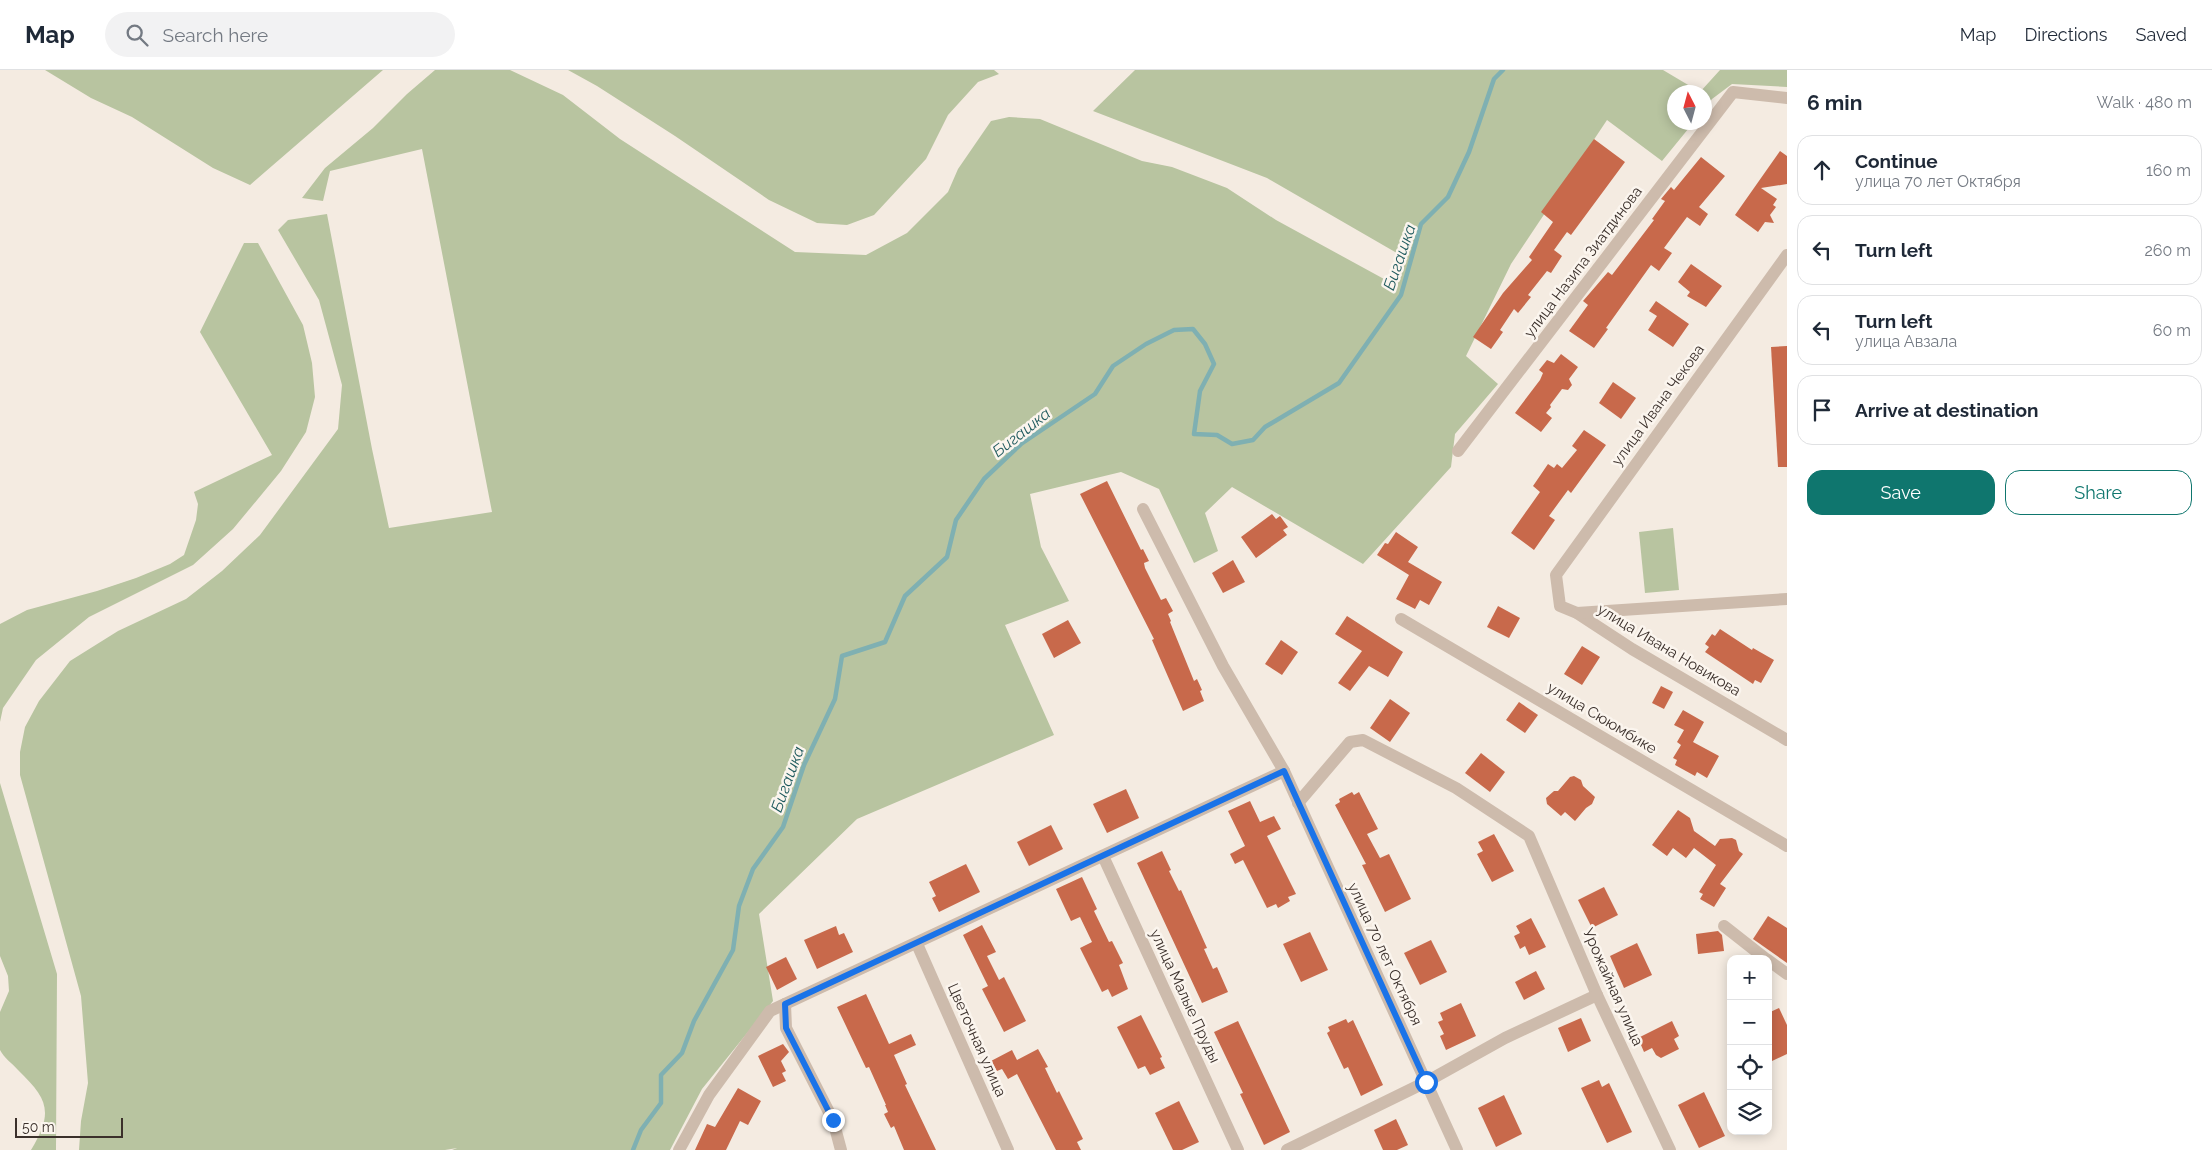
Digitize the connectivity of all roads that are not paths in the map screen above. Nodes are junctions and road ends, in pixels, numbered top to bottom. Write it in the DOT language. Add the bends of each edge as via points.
graph roads {
  1 [pos="1787,98"];
  2 [pos="1787,255"];
  3 [pos="1458,451"];
  4 [pos="1143,509"];
  5 [pos="1556,575"];
  6 [pos="1787,599"];
  7 [pos="1577,614"];
  8 [pos="1401,619"];
  9 [pos="1787,740"];
  10 [pos="1284,771"];
  11 [pos="1298,803"];
  12 [pos="1787,846"];
  13 [pos="1102,856"];
  14 [pos="1724,926"];
  15 [pos="916,944"];
  16 [pos="1761,955"];
  17 [pos="1772,964"];
  18 [pos="1787,974"];
  19 [pos="1598,995"];
  20 [pos="785,1004"];
  21 [pos="1426,1082"];
  22 [pos="679,1150"];
  23 [pos="841,1150"];
  24 [pos="1008,1150"];
  25 [pos="1238,1150"];
  26 [pos="1288,1150"];
  27 [pos="1457,1150"];
  28 [pos="1670,1150"];
  1 -- 3 [label="street, улица Назипа Зиатдинова" via="1733,92"];
  2 -- 5 [label="street, улица Ивана Чекова"];
  4 -- 10 [label="street, улица 70 лет Октября" via="1223,666"];
  5 -- 7 [label="street, улица Ивана Новикова" via="1560,606"];
  6 -- 7 [label="street"];
  7 -- 9 [label="street, улица Ивана Новикова"];
  8 -- 12 [label="street, улица Сююмбике"];
  10 -- 11 [label="street, улица 70 лет Октября"];
  10 -- 13 [label="street"];
  11 -- 19 [label="street, Урожайная улица" via="1350,742 1363,740 1456,788 1529,836"];
  11 -- 21 [label="street, улица 70 лет Октября"];
  13 -- 15 [label="street"];
  13 -- 25 [label="street, улица Малые Пруды"];
  14 -- 16 [label="street"];
  15 -- 20 [label="street"];
  15 -- 24 [label="street, Цветочная улица"];
  17 -- 18 [label="street"];
  19 -- 21 [label="street" via="1505,1038"];
  19 -- 28 [label="street, Урожайная улица"];
  20 -- 22 [label="street" via="770,1011 708,1095"];
  20 -- 23 [label="street" via="786,1028 833,1120"];
  21 -- 26 [label="street"];
  21 -- 27 [label="street, улица 70 лет Октября"];
}
